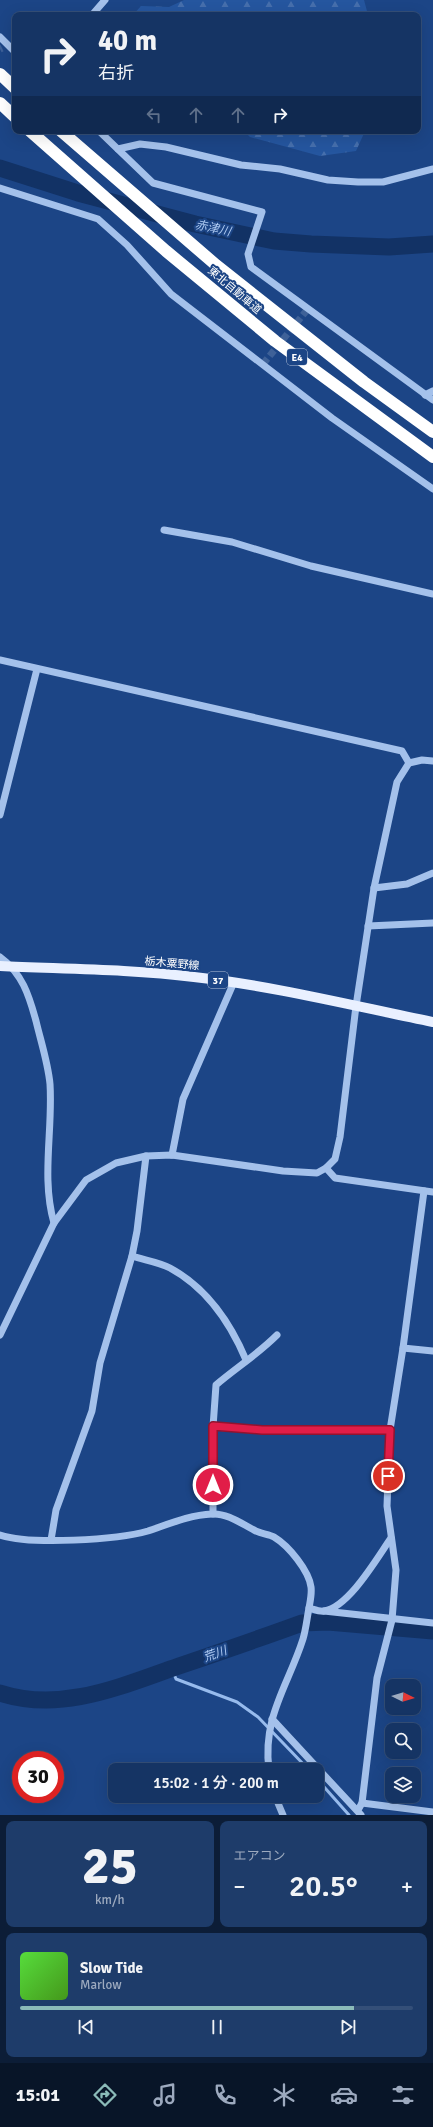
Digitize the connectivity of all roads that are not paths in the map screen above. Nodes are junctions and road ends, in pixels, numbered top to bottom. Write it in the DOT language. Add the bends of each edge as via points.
graph roads {
  1 [pos="104,0"];
  2 [pos="94,12"];
  3 [pos="0,37"];
  4 [pos="2,48"];
  5 [pos="12,48"];
  6 [pos="12,50"];
  7 [pos="0,74"];
  8 [pos="12,85"];
  9 [pos="0,103"];
  10 [pos="12,114"];
  11 [pos="33,134"];
  12 [pos="64,134"];
  13 [pos="102,134"];
  14 [pos="118,149"];
  15 [pos="433,169"];
  16 [pos="0,188"];
  17 [pos="433,391"];
  18 [pos="425,395"];
  19 [pos="433,400"];
  20 [pos="433,432"];
  21 [pos="433,457"];
  22 [pos="433,488"];
  23 [pos="164,530"];
  24 [pos="433,594"];
  25 [pos="0,660"];
  26 [pos="37,669"];
  27 [pos="433,761"];
  28 [pos="409,763"];
  29 [pos="0,815"];
  30 [pos="433,873"];
  31 [pos="374,888"];
  32 [pos="433,923"];
  33 [pos="368,926"];
  34 [pos="0,957"];
  35 [pos="0,966"];
  36 [pos="13,967"];
  37 [pos="234,982"];
  38 [pos="356,1006"];
  39 [pos="433,1022"];
  40 [pos="146,1156"];
  41 [pos="172,1156"];
  42 [pos="326,1168"];
  43 [pos="424,1191"];
  44 [pos="433,1192"];
  45 [pos="54,1223"];
  46 [pos="132,1256"];
  47 [pos="0,1335"];
  48 [pos="277,1335"];
  49 [pos="403,1348"];
  50 [pos="433,1351"];
  51 [pos="246,1360"];
  52 [pos="213,1426"];
  53 [pos="390,1430"];
  54 [pos="213,1514"];
  55 [pos="0,1535"];
  56 [pos="391,1538"];
  57 [pos="51,1540"];
  58 [pos="309,1608"];
  59 [pos="324,1611"];
  60 [pos="392,1620"];
  61 [pos="433,1623"];
  62 [pos="272,1719"];
  63 [pos="268,1763"];
  64 [pos="362,1802"];
  65 [pos="277,1803"];
  66 [pos="433,1812"];
  67 [pos="360,1813"];
  68 [pos="283,1815"];
  1 -- 2 [label="street"];
  3 -- 5 [label="street"];
  4 -- 6 [label="street"];
  7 -- 8 [label="highway"];
  9 -- 10 [label="highway"];
  11 -- 21 [label="highway, 東北自動車道 / E4" via="166,251 275,341"];
  12 -- 20 [label="highway, 東北自動車道 / E4" via="216,265 364,382"];
  13 -- 14 [label="street"];
  14 -- 15 [label="street" via="140,144 166,147 241,165 280,169 328,180 358,182 383,182"];
  14 -- 18 [label="street" via="154,183 262,212 248,254 251,267"];
  16 -- 22 [label="street" via="98,219 127,245 171,294 332,418"];
  17 -- 18 [label="street"];
  18 -- 19 [label="street"];
  23 -- 24 [label="street" via="232,542 311,566"];
  25 -- 26 [label="street"];
  26 -- 28 [label="street" via="402,751"];
  26 -- 29 [label="street"];
  27 -- 28 [label="street"];
  28 -- 31 [label="street" via="397,782"];
  30 -- 31 [label="street" via="407,884"];
  31 -- 33 [label="street"];
  32 -- 33 [label="street"];
  33 -- 38 [label="street"];
  34 -- 36 [label="street"];
  35 -- 36 [label="main road, 栃木粟野線 / 37"];
  36 -- 37 [label="main road, 栃木粟野線 / 37" via="162,974"];
  36 -- 45 [label="street" via="33,1010 50,1084 48,1202"];
  37 -- 38 [label="main road, 栃木粟野線 / 37"];
  37 -- 41 [label="street" via="183,1099"];
  38 -- 39 [label="main road, 栃木粟野線 / 37"];
  38 -- 42 [label="street" via="340,1137 335,1159"];
  40 -- 41 [label="street"];
  40 -- 45 [label="street" via="116,1163 86,1180"];
  40 -- 46 [label="street" via="138,1231"];
  41 -- 42 [label="street" via="304,1173 317,1173"];
  42 -- 43 [label="street" via="335,1178"];
  43 -- 44 [label="street"];
  43 -- 49 [label="street"];
  45 -- 47 [label="street"];
  46 -- 51 [label="street" via="169,1268 202,1291 229,1325"];
  46 -- 57 [label="street" via="100,1363 92,1412 56,1510"];
  48 -- 51 [label="street" via="262,1350"];
  49 -- 50 [label="street"];
  49 -- 53 [label="street"];
  51 -- 52 [label="street" via="216,1385"];
  52 -- 53 [label="street" via="262,1430"];
  52 -- 54 [label="street"];
  53 -- 56 [label="street" via="386,1506"];
  54 -- 57 [label="street" via="180,1519 147,1531 108,1539"];
  54 -- 58 [label="street" via="232,1519 274,1537 297,1559 310,1579 312,1589"];
  55 -- 57 [label="street" via="9,1538"];
  56 -- 59 [label="street" via="368,1572 341,1603"];
  56 -- 60 [label="street" via="396,1570"];
  58 -- 59 [label="street"];
  58 -- 62 [label="street" via="303,1638"];
  59 -- 60 [label="street"];
  60 -- 61 [label="street"];
  60 -- 64 [label="street" via="377,1678"];
  62 -- 63 [label="street" via="266,1750"];
  62 -- 67 [label="street"];
  64 -- 66 [label="street"];
  64 -- 67 [label="street"];
  65 -- 68 [label="street"];
}
